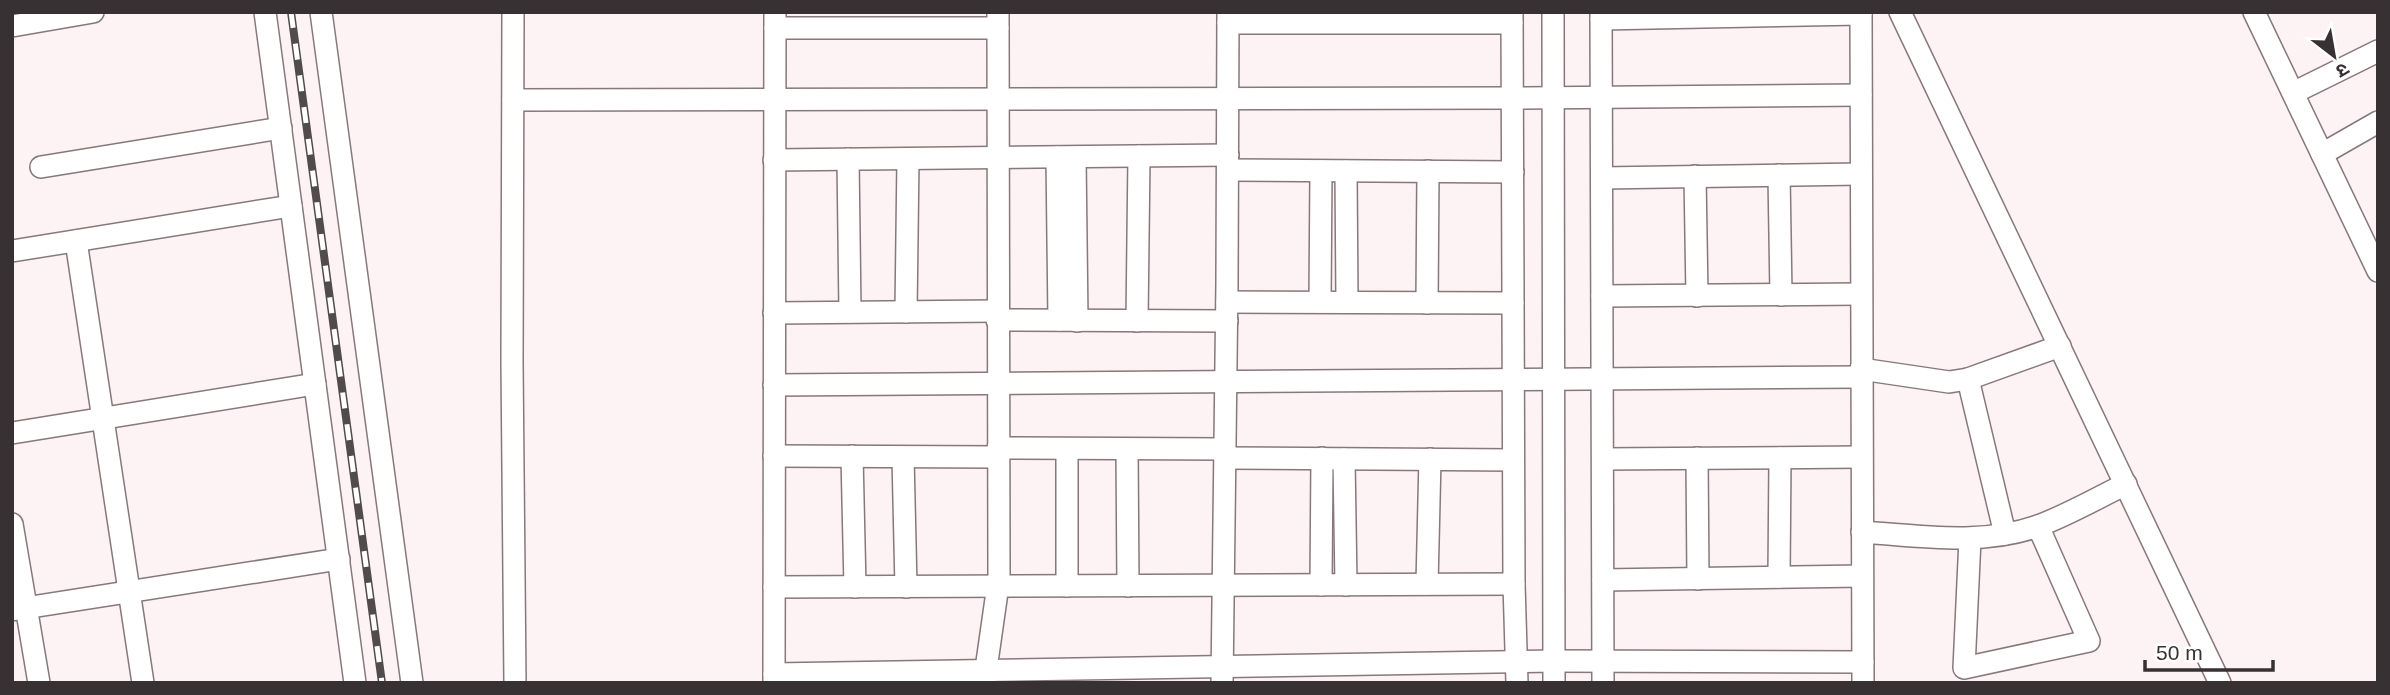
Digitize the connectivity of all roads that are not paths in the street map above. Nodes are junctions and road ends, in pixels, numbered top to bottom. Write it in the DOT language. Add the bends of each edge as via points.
graph roads {
  1 [pos="93,12"];
  2 [pos="265,12"];
  3 [pos="321,12"];
  4 [pos="513,12"];
  5 [pos="1553,12"];
  6 [pos="1900,12"];
  7 [pos="2254,12"];
  8 [pos="1861,13"];
  9 [pos="1774,14"];
  10 [pos="1693,15"];
  11 [pos="1601,16"];
  12 [pos="1228,18"];
  13 [pos="1319,18"];
  14 [pos="1344,18"];
  15 [pos="1428,18"];
  16 [pos="1513,18"];
  17 [pos="775,20"];
  18 [pos="856,20"];
  19 [pos="907,20"];
  20 [pos="998,20"];
  21 [pos="12,26"];
  22 [pos="2378,51"];
  23 [pos="2292,93"];
  24 [pos="1861,95"];
  25 [pos="1553,98"];
  26 [pos="1602,98"];
  27 [pos="774,99"];
  28 [pos="998,99"];
  29 [pos="1228,99"];
  30 [pos="1513,99"];
  31 [pos="513,100"];
  32 [pos="2378,122"];
  33 [pos="281,128"];
  34 [pos="2322,154"];
  35 [pos="1139,156"];
  36 [pos="1066,157"];
  37 [pos="998,158"];
  38 [pos="848,159"];
  39 [pos="908,159"];
  40 [pos="775,160"];
  41 [pos="1228,162"];
  42 [pos="41,167"];
  43 [pos="1321,170"];
  44 [pos="1346,171"];
  45 [pos="1428,171"];
  46 [pos="1513,172"];
  47 [pos="1861,174"];
  48 [pos="1779,175"];
  49 [pos="1695,176"];
  50 [pos="1602,178"];
  51 [pos="291,206"];
  52 [pos="76,241"];
  53 [pos="12,251"];
  54 [pos="2378,271"];
  55 [pos="1860,294"];
  56 [pos="1781,295"];
  57 [pos="1602,296"];
  58 [pos="1697,296"];
  59 [pos="1320,302"];
  60 [pos="1347,302"];
  61 [pos="1427,303"];
  62 [pos="1513,303"];
  63 [pos="1227,311"];
  64 [pos="850,312"];
  65 [pos="906,312"];
  66 [pos="774,313"];
  67 [pos="997,316"];
  68 [pos="1068,321"];
  69 [pos="1138,321"];
  70 [pos="2060,346"];
  71 [pos="1861,373"];
  72 [pos="1968,379"];
  73 [pos="1513,380"];
  74 [pos="1553,380"];
  75 [pos="1603,380"];
  76 [pos="1226,382"];
  77 [pos="998,383"];
  78 [pos="315,384"];
  79 [pos="774,385"];
  80 [pos="103,418"];
  81 [pos="12,433"];
  82 [pos="1067,449"];
  83 [pos="1127,449"];
  84 [pos="998,453"];
  85 [pos="1225,454"];
  86 [pos="774,456"];
  87 [pos="852,456"];
  88 [pos="904,457"];
  89 [pos="1861,457"];
  90 [pos="1322,458"];
  91 [pos="1344,458"];
  92 [pos="1697,458"];
  93 [pos="1780,458"];
  94 [pos="1430,459"];
  95 [pos="1603,459"];
  96 [pos="1514,460"];
  97 [pos="2126,484"];
  98 [pos="12,524"];
  99 [pos="2038,526"];
  100 [pos="1862,532"];
  101 [pos="2005,534"];
  102 [pos="1970,539"];
  103 [pos="339,559"];
  104 [pos="1862,576"];
  105 [pos="1779,577"];
  106 [pos="1698,579"];
  107 [pos="1603,580"];
  108 [pos="1427,584"];
  109 [pos="1514,584"];
  110 [pos="1223,585"];
  111 [pos="1321,585"];
  112 [pos="1346,585"];
  113 [pos="998,586"];
  114 [pos="1067,586"];
  115 [pos="1128,586"];
  116 [pos="774,587"];
  117 [pos="855,587"];
  118 [pos="906,587"];
  119 [pos="129,592"];
  120 [pos="19,609"];
  121 [pos="1517,672"];
  122 [pos="1554,672"];
  123 [pos="1603,672"];
  124 [pos="1863,672"];
  125 [pos="1222,675"];
  126 [pos="985,676"];
  127 [pos="774,678"];
  128 [pos="39,683"];
  129 [pos="142,683"];
  130 [pos="355,683"];
  131 [pos="412,683"];
  132 [pos="515,683"];
  133 [pos="2220,683"];
  1 -- 21 [label="street"];
  2 -- 33 [label="street"];
  3 -- 131 [label="street"];
  4 -- 31 [label="street"];
  5 -- 25 [label="street"];
  6 -- 70 [label="street"];
  7 -- 23 [label="street"];
  8 -- 9 [label="street"];
  8 -- 24 [label="street"];
  9 -- 10 [label="street"];
  10 -- 11 [label="street"];
  11 -- 26 [label="street"];
  12 -- 13 [label="street"];
  12 -- 29 [label="street"];
  13 -- 14 [label="street"];
  14 -- 15 [label="street"];
  15 -- 16 [label="street"];
  16 -- 30 [label="street"];
  17 -- 18 [label="street"];
  17 -- 27 [label="street"];
  18 -- 19 [label="street"];
  19 -- 20 [label="street"];
  20 -- 28 [label="street"];
  22 -- 23 [label="street"];
  23 -- 34 [label="street"];
  24 -- 26 [label="street"];
  24 -- 47 [label="street"];
  25 -- 26 [label="street"];
  25 -- 30 [label="street"];
  25 -- 74 [label="street"];
  26 -- 50 [label="street"];
  27 -- 28 [label="street"];
  27 -- 31 [label="street"];
  27 -- 40 [label="street"];
  28 -- 29 [label="street"];
  28 -- 37 [label="street"];
  29 -- 30 [label="street"];
  29 -- 41 [label="street"];
  30 -- 46 [label="street"];
  31 -- 132 [label="street"];
  32 -- 34 [label="street"];
  33 -- 42 [label="street"];
  33 -- 51 [label="street"];
  34 -- 54 [label="street"];
  35 -- 36 [label="street"];
  35 -- 41 [label="street"];
  35 -- 69 [label="street"];
  36 -- 37 [label="street"];
  36 -- 68 [label="street"];
  37 -- 39 [label="street"];
  37 -- 67 [label="street"];
  38 -- 39 [label="street"];
  38 -- 40 [label="street"];
  38 -- 64 [label="street"];
  39 -- 65 [label="street"];
  40 -- 66 [label="street"];
  41 -- 43 [label="street"];
  41 -- 63 [label="street"];
  43 -- 44 [label="street"];
  43 -- 59 [label="street"];
  44 -- 45 [label="street"];
  44 -- 60 [label="street"];
  45 -- 46 [label="street"];
  45 -- 61 [label="street"];
  46 -- 62 [label="street"];
  47 -- 48 [label="street"];
  47 -- 55 [label="street"];
  48 -- 49 [label="street"];
  48 -- 56 [label="street"];
  49 -- 50 [label="street"];
  49 -- 58 [label="street"];
  50 -- 57 [label="street"];
  51 -- 52 [label="street"];
  51 -- 78 [label="street"];
  52 -- 53 [label="street"];
  52 -- 80 [label="street"];
  55 -- 56 [label="street"];
  55 -- 71 [label="street"];
  56 -- 58 [label="street"];
  57 -- 58 [label="street"];
  57 -- 75 [label="street"];
  59 -- 60 [label="street"];
  59 -- 63 [label="street"];
  60 -- 61 [label="street"];
  61 -- 62 [label="street"];
  62 -- 73 [label="street"];
  63 -- 69 [label="street"];
  63 -- 76 [label="street"];
  64 -- 65 [label="street"];
  64 -- 66 [label="street"];
  65 -- 67 [label="street"];
  66 -- 79 [label="street"];
  67 -- 68 [label="street"];
  67 -- 77 [label="street"];
  68 -- 69 [label="street"];
  70 -- 72 [label="street"];
  70 -- 97 [label="street"];
  71 -- 72 [label="street" via="1949,382"];
  71 -- 75 [label="street"];
  71 -- 89 [label="street"];
  72 -- 101 [label="street"];
  73 -- 74 [label="street"];
  73 -- 76 [label="street"];
  73 -- 96 [label="street"];
  74 -- 75 [label="street"];
  74 -- 122 [label="street"];
  75 -- 95 [label="street"];
  76 -- 77 [label="street"];
  76 -- 85 [label="street"];
  77 -- 79 [label="street"];
  77 -- 84 [label="street"];
  78 -- 80 [label="street"];
  78 -- 103 [label="street"];
  79 -- 86 [label="street"];
  80 -- 81 [label="street"];
  80 -- 119 [label="street"];
  82 -- 83 [label="street"];
  82 -- 84 [label="street"];
  82 -- 114 [label="street"];
  83 -- 85 [label="street"];
  83 -- 115 [label="street"];
  84 -- 88 [label="street"];
  84 -- 113 [label="street"];
  85 -- 90 [label="street"];
  85 -- 110 [label="street"];
  86 -- 87 [label="street"];
  86 -- 116 [label="street"];
  87 -- 88 [label="street"];
  87 -- 117 [label="street"];
  88 -- 118 [label="street"];
  89 -- 93 [label="street"];
  89 -- 100 [label="street"];
  90 -- 91 [label="street"];
  90 -- 111 [label="street"];
  91 -- 94 [label="street"];
  91 -- 112 [label="street"];
  92 -- 93 [label="street"];
  92 -- 95 [label="street"];
  92 -- 106 [label="street"];
  93 -- 105 [label="street"];
  94 -- 96 [label="street"];
  94 -- 108 [label="street"];
  95 -- 107 [label="street"];
  96 -- 109 [label="street"];
  97 -- 99 [label="street"];
  97 -- 133 [label="street"];
  98 -- 120 [label="street"];
  99 -- 101 [label="street"];
  99 -- 102 [label="street" via="2089,641 1964,668"];
  100 -- 102 [label="street"];
  100 -- 104 [label="street"];
  101 -- 102 [label="street"];
  103 -- 119 [label="street"];
  103 -- 130 [label="street"];
  104 -- 105 [label="street"];
  104 -- 124 [label="street"];
  105 -- 106 [label="street"];
  106 -- 107 [label="street"];
  107 -- 123 [label="street"];
  108 -- 109 [label="street"];
  108 -- 112 [label="street"];
  109 -- 121 [label="street"];
  110 -- 111 [label="street"];
  110 -- 115 [label="street"];
  110 -- 125 [label="street"];
  111 -- 112 [label="street"];
  113 -- 114 [label="street"];
  113 -- 118 [label="street"];
  113 -- 126 [label="street"];
  114 -- 115 [label="street"];
  116 -- 117 [label="street"];
  116 -- 127 [label="street"];
  117 -- 118 [label="street"];
  119 -- 120 [label="street"];
  119 -- 129 [label="street"];
  120 -- 128 [label="street"];
  121 -- 122 [label="street"];
  121 -- 125 [label="street"];
  122 -- 123 [label="street"];
  123 -- 124 [label="street"];
  125 -- 126 [label="street"];
  126 -- 127 [label="street"];
}
